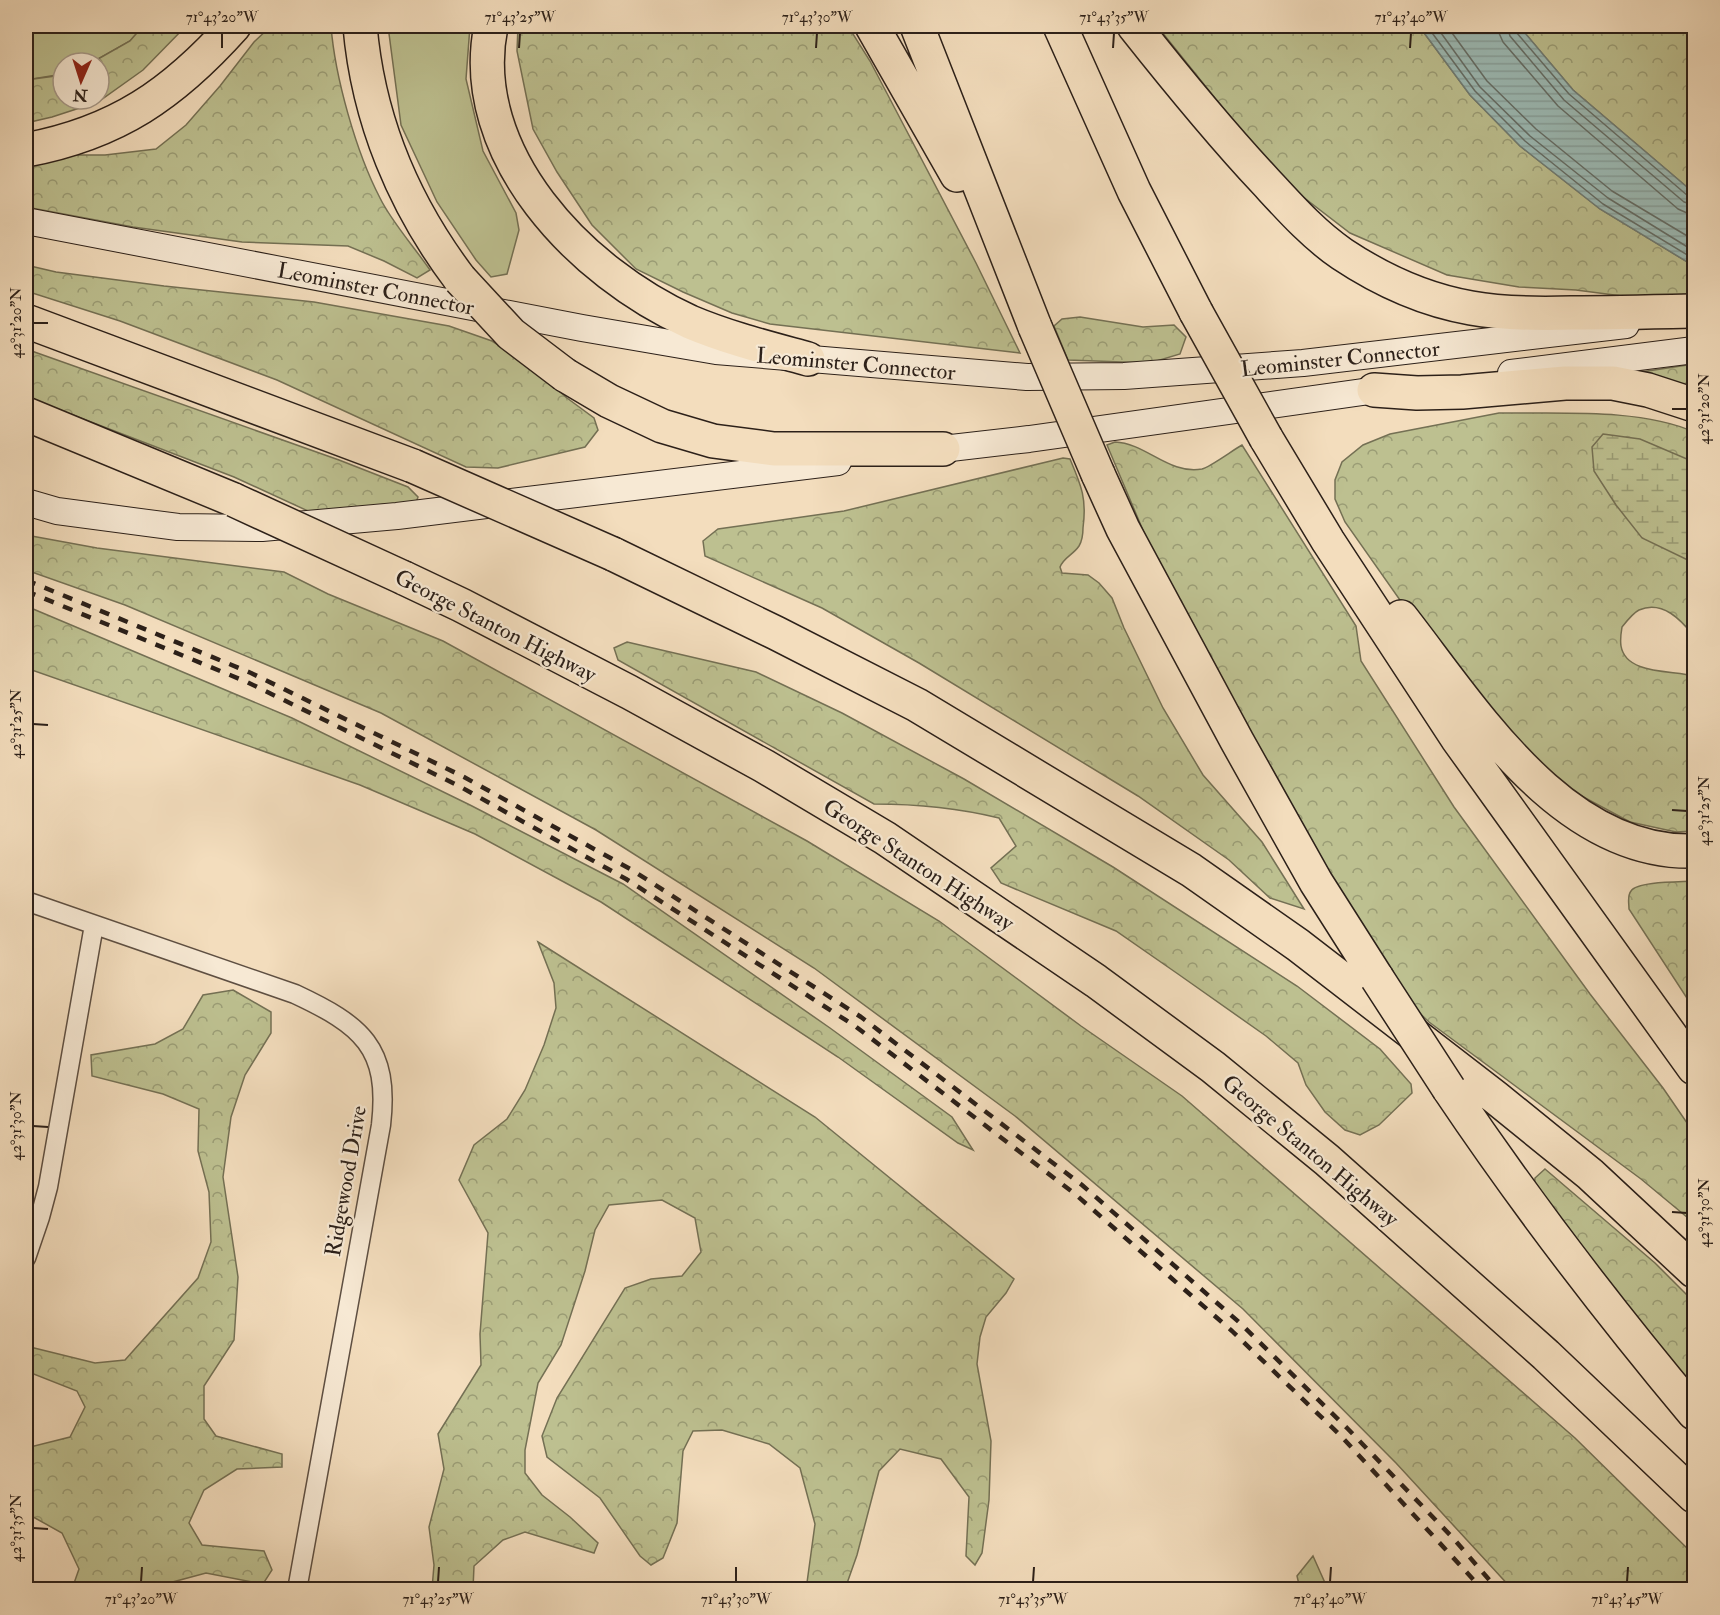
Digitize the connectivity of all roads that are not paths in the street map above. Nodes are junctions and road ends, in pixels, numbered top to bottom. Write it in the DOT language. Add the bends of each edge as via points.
graph roads {
  1 [pos="234,26"];
  2 [pos="360,26"];
  3 [pos="491,26"];
  4 [pos="872,26"];
  5 [pos="917,26"];
  6 [pos="1060,26"];
  7 [pos="1134,26"];
  8 [pos="26,150"];
  9 [pos="26,221"];
  10 [pos="1017,280"];
  11 [pos="1695,310"];
  12 [pos="1659,316"];
  13 [pos="1695,316"];
  14 [pos="26,321"];
  15 [pos="1695,350"];
  16 [pos="808,359"];
  17 [pos="1374,390"];
  18 [pos="1695,405"];
  19 [pos="26,414"];
  20 [pos="943,449"];
  21 [pos="1286,470"];
  22 [pos="26,502"];
  23 [pos="1695,851"];
  24 [pos="26,902"];
  25 [pos="94,925"];
  26 [pos="1695,1068"];
  27 [pos="26,1258"];
  28 [pos="1695,1271"];
  29 [pos="1695,1413"];
  30 [pos="1695,1496"];
  31 [pos="297,1590"];
  1 -- 8 [label="highway" via="184,76 132,114 71,140"];
  2 -- 20 [label="highway, bridge" via="375,116 420,221 460,279 511,334 565,375 652,421 713,441 790,450"];
  3 -- 16 [label="highway" via="488,77 499,132 529,188 571,238 619,280 672,313 716,332"];
  4 -- 10 [label="highway"];
  5 -- 10 [label="highway"];
  6 -- 21 [label="highway, bridge" via="1134,191 1196,312"];
  7 -- 12 [label="highway" via="1288,206 1326,242 1383,278 1438,300 1488,311"];
  9 -- 16 [label="main road, Leominster Connector" via="582,328 716,351"];
  10 -- 29 [label="highway, bridge" via="1123,529 1316,882 1492,1153 1641,1350"];
  11 -- 12 [label="highway"];
  12 -- 13 [label="main road, Leominster Connector"];
  12 -- 16 [label="main road, Leominster Connector" via="1303,363 1124,376 1027,377"];
  14 -- 28 [label="highway, bridge" via="413,466 613,554 917,705 1191,870 1298,945 1590,1174"];
  15 -- 17 [label="main road, Leominster Connector"];
  17 -- 18 [label="highway" via="1462,392 1613,383"];
  17 -- 20 [label="main road, Leominster Connector"];
  19 -- 30 [label="highway, George Stanton Highway, bridge" via="234,500 461,605 764,766 885,838 1096,981 1213,1067 1327,1160 1546,1354"];
  20 -- 22 [label="main road, Leominster Connector" via="388,517 262,528 178,527 57,511"];
  21 -- 23 [label="highway" via="1511,758 1543,789 1609,832 1654,848"];
  21 -- 26 [label="highway" via="1457,738"];
  24 -- 25 [label="street, Ridgewood Drive"];
  25 -- 27 [label="street" via="48,1187"];
  25 -- 31 [label="street, Ridgewood Drive" via="310,1001 351,1026 378,1060 383,1090 381,1125"];
}
